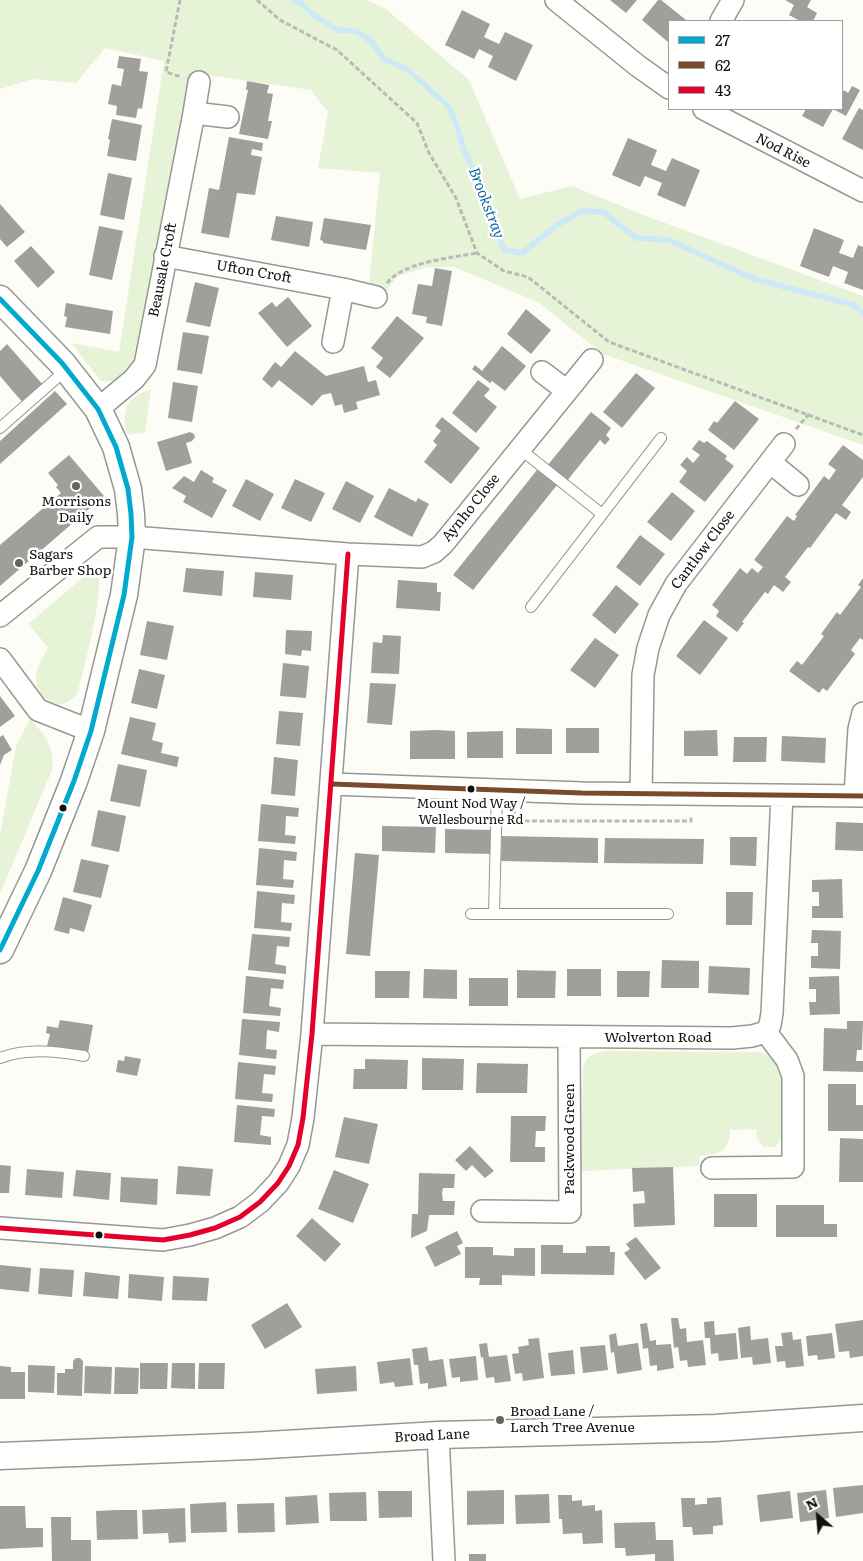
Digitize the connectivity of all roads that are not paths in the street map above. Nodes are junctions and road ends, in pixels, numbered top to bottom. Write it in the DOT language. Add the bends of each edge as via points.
graph roads {
  1 [pos="556,0"];
  2 [pos="733,0"];
  3 [pos="722,20"];
  4 [pos="199,82"];
  5 [pos="668,87"];
  6 [pos="706,110"];
  7 [pos="194,113"];
  8 [pos="228,117"];
  9 [pos="863,191"];
  10 [pos="165,256"];
  11 [pos="343,289"];
  12 [pos="376,297"];
  13 [pos="0,299"];
  14 [pos="333,342"];
  15 [pos="592,360"];
  16 [pos="68,369"];
  17 [pos="542,372"];
  18 [pos="567,391"];
  19 [pos="98,409"];
  20 [pos="0,428"];
  21 [pos="661,438"];
  22 [pos="784,444"];
  23 [pos="520,449"];
  24 [pos="770,462"];
  25 [pos="798,485"];
  26 [pos="602,514"];
  27 [pos="132,537"];
  28 [pos="348,554"];
  29 [pos="531,607"];
  30 [pos="0,616"];
  31 [pos="0,659"];
  32 [pos="863,714"];
  33 [pos="91,731"];
  34 [pos="331,784"];
  35 [pos="505,791"];
  36 [pos="641,794"];
  37 [pos="782,795"];
  38 [pos="859,796"];
  39 [pos="470,914"];
  40 [pos="494,914"];
  41 [pos="668,914"];
  42 [pos="0,950"];
  43 [pos="766,1032"];
  44 [pos="312,1034"];
  45 [pos="569,1038"];
  46 [pos="84,1056"];
  47 [pos="0,1058"];
  48 [pos="712,1168"];
  49 [pos="482,1212"];
  50 [pos="0,1228"];
  51 [pos="863,1418"];
  52 [pos="438,1435"];
  53 [pos="0,1456"];
  54 [pos="444,1561"];
  1 -- 5 [label="street"];
  2 -- 3 [label="street"];
  4 -- 7 [label="street, Beausale Croft"];
  6 -- 9 [label="street, Nod Rise"];
  7 -- 8 [label="street"];
  7 -- 10 [label="street, Beausale Croft"];
  10 -- 11 [label="street, Ufton Croft"];
  10 -- 19 [label="street, Beausale Croft" via="145,365 134,379"];
  11 -- 12 [label="street, Ufton Croft"];
  11 -- 14 [label="street"];
  13 -- 16 [label="street"];
  15 -- 18 [label="street, Aynho Close"];
  16 -- 19 [label="street"];
  16 -- 20 [label="lane"];
  17 -- 18 [label="street"];
  18 -- 23 [label="street, Aynho Close"];
  19 -- 27 [label="street" via="116,447 128,490"];
  21 -- 26 [label="lane"];
  22 -- 24 [label="street, Cantlow Close"];
  23 -- 26 [label="lane"];
  23 -- 28 [label="street, Aynho Close" via="434,552 422,557"];
  24 -- 25 [label="street"];
  24 -- 36 [label="street, Cantlow Close" via="676,584 659,615 648,648 644,674"];
  26 -- 29 [label="lane"];
  27 -- 28 [label="street, Aynho Close"];
  27 -- 30 [label="street, Aynho Close" via="98,537"];
  27 -- 33 [label="street" via="124,595"];
  28 -- 34 [label="street"];
  31 -- 33 [label="street" via="38,710"];
  32 -- 38 [label="street" via="859,729"];
  33 -- 42 [label="street" via="38,871 11,919"];
  34 -- 35 [label="street"];
  34 -- 44 [label="street"];
  35 -- 36 [label="street"];
  35 -- 40 [label="lane"];
  36 -- 37 [label="street"];
  37 -- 38 [label="street"];
  37 -- 43 [label="street" via="772,1013"];
  39 -- 40 [label="lane"];
  40 -- 41 [label="lane"];
  43 -- 45 [label="street, Wolverton Road" via="732,1038"];
  43 -- 48 [label="street" via="787,1060 793,1076 793,1167"];
  44 -- 45 [label="street, Wolverton Road"];
  44 -- 50 [label="street" via="298,1145 278,1183 260,1202 240,1216 215,1228 163,1240"];
  45 -- 49 [label="street, Packwood Green" via="570,1212"];
  46 -- 47 [label="lane" via="28,1050"];
  51 -- 52 [label="street, Broad Lane" via="715,1428"];
  52 -- 53 [label="street, Broad Lane"];
  52 -- 54 [label="street"];
}
